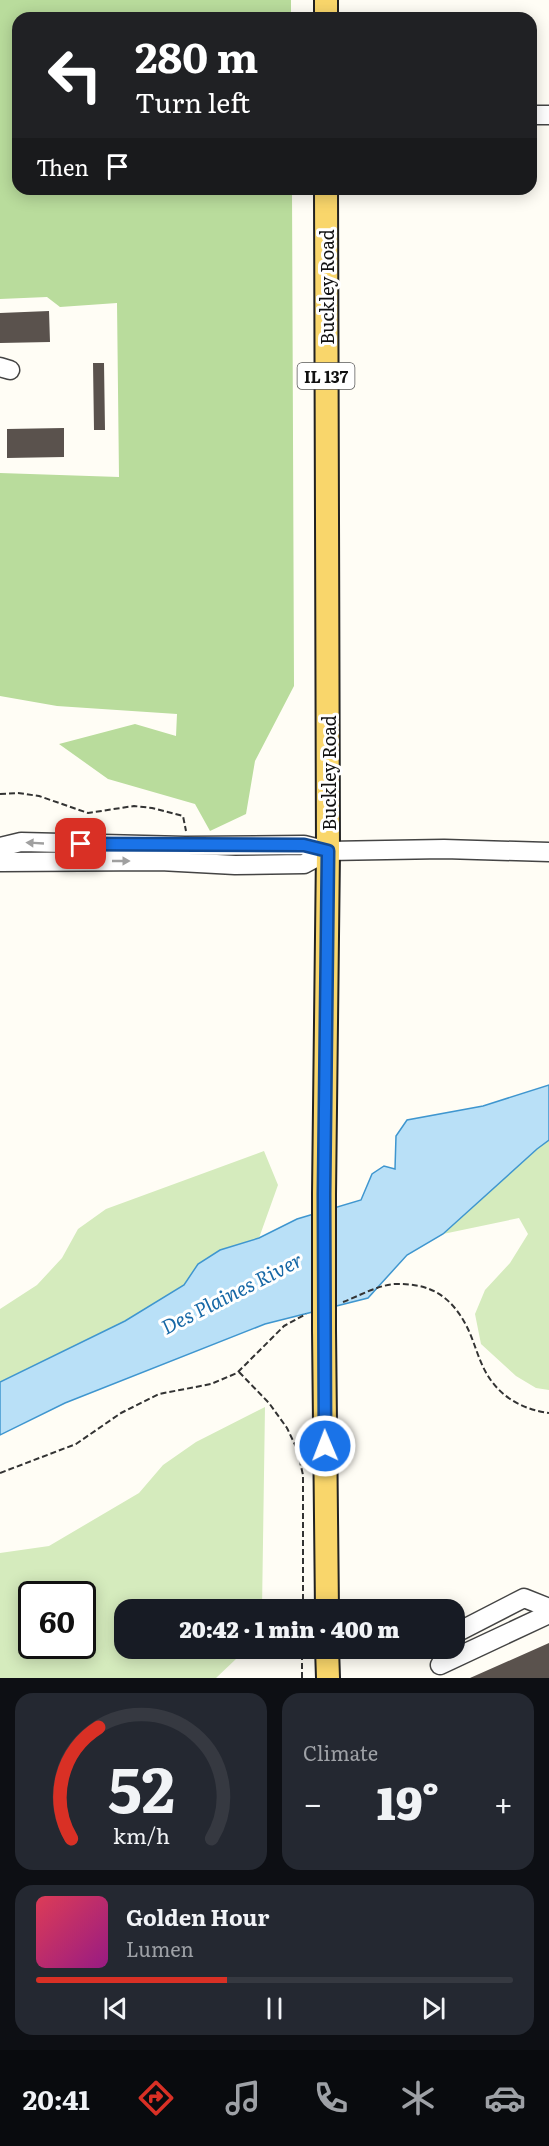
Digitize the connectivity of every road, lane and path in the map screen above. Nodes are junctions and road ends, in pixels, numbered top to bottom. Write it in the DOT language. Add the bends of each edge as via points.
graph roads {
  1 [pos="326,195"];
  2 [pos="0,794"];
  3 [pos="185,846"];
  4 [pos="242,846"];
  5 [pos="0,847"];
  6 [pos="328,851"];
  7 [pos="549,852"];
  8 [pos="0,862"];
  9 [pos="242,864"];
  10 [pos="378,1289"];
  11 [pos="284,1326"];
  12 [pos="238,1371"];
  13 [pos="549,1413"];
  14 [pos="0,1473"];
  15 [pos="303,1599"];
  16 [pos="327,1599"];
  17 [pos="549,1608"];
  18 [pos="549,1614"];
  19 [pos="465,1628"];
  20 [pos="302,1659"];
  21 [pos="327,1659"];
  22 [pos="441,1664"];
  23 [pos="302,1678"];
  24 [pos="328,1678"];
  1 -- 6 [label="main road, Buckley Road / IL 137"];
  2 -- 3 [label="path" via="39,796 88,813 134,806 183,816"];
  3 -- 4 [label="street"];
  3 -- 5 [label="street, one-way" via="21,842"];
  4 -- 6 [label="street" via="304,845"];
  4 -- 9 [label="street"];
  6 -- 7 [label="street"];
  6 -- 9 [label="street" via="304,864"];
  6 -- 16 [label="main road, Buckley Road / IL 137, bridge" via="324,1194"];
  8 -- 9 [label="street, one-way"];
  10 -- 13 [label="path" via="393,1284 425,1286 441,1293 466,1325 492,1382 519,1404"];
  11 -- 12 [label="path"];
  12 -- 14 [label="path" via="211,1384 159,1394 121,1413 76,1444"];
  12 -- 15 [label="path" via="269,1403 297,1449 304,1492"];
  17 -- 19 [label="street" via="524,1598"];
  18 -- 22 [label="street"];
  20 -- 23 [label="path"];
  21 -- 24 [label="main road"];
}
